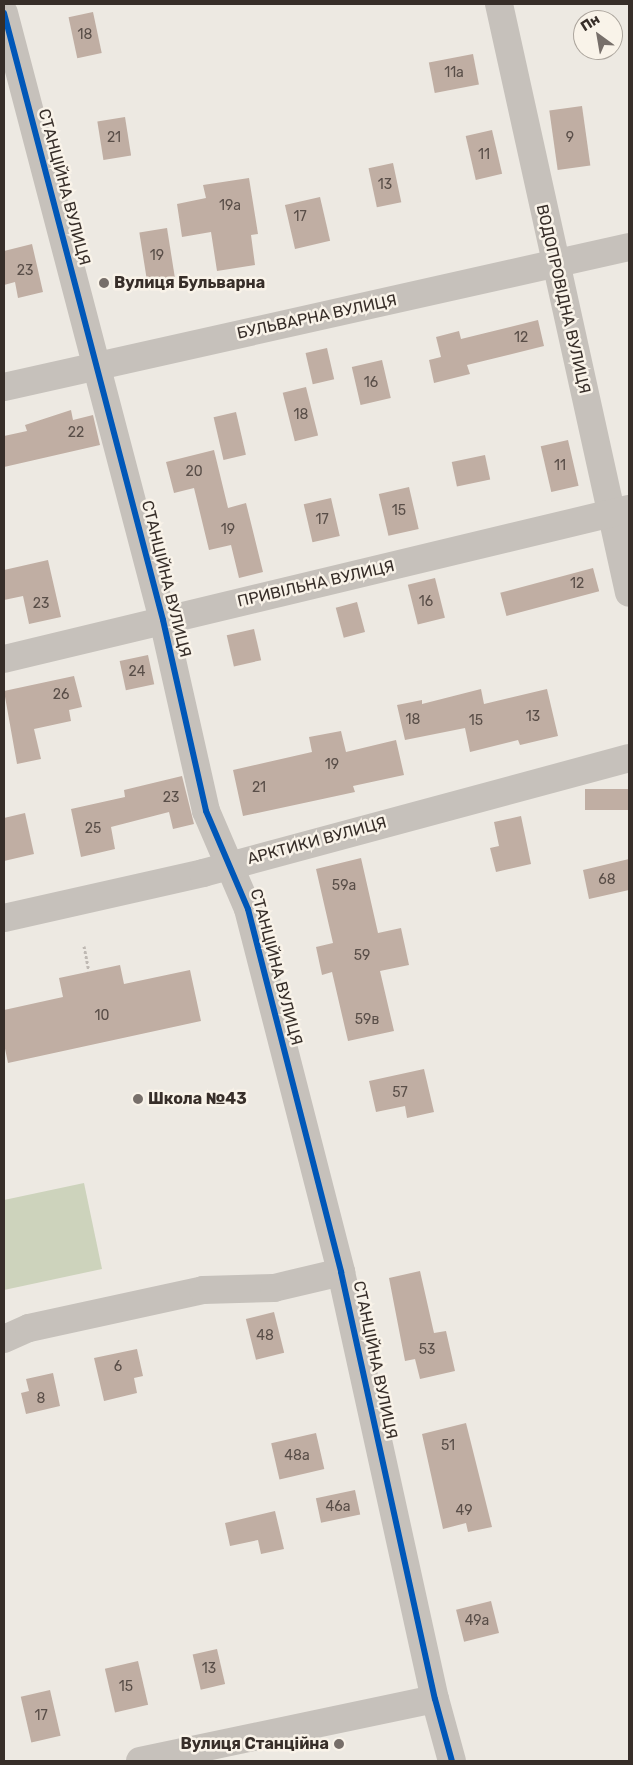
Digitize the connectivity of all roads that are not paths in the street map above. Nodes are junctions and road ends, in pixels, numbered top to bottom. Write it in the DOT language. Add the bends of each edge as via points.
graph roads {
  1 [pos="499,4"];
  2 [pos="4,13"];
  3 [pos="629,247"];
  4 [pos="554,264"];
  5 [pos="96,366"];
  6 [pos="4,387"];
  7 [pos="620,511"];
  8 [pos="629,593"];
  9 [pos="163,620"];
  10 [pos="4,659"];
  11 [pos="629,758"];
  12 [pos="228,864"];
  13 [pos="4,918"];
  14 [pos="341,1272"];
  15 [pos="4,1339"];
  16 [pos="435,1699"];
  17 [pos="140,1761"];
  18 [pos="452,1761"];
  1 -- 4 [label="street, ВОДОПРОВІДНА ВУЛИЦЯ"];
  2 -- 5 [label="street, СТАНЦІЙНА ВУЛИЦЯ"];
  3 -- 4 [label="street, БУЛЬВАРНА ВУЛИЦЯ"];
  4 -- 5 [label="street, БУЛЬВАРНА ВУЛИЦЯ"];
  4 -- 7 [label="street, ВОДОПРОВІДНА ВУЛИЦЯ"];
  5 -- 6 [label="street, БУЛЬВАРНА ВУЛИЦЯ"];
  5 -- 9 [label="street, СТАНЦІЙНА ВУЛИЦЯ"];
  7 -- 8 [label="street, ВОДОПРОВІДНА ВУЛИЦЯ"];
  7 -- 9 [label="street, ПРИВІЛЬНА ВУЛИЦЯ"];
  9 -- 10 [label="street, ПРИВІЛЬНА ВУЛИЦЯ"];
  9 -- 12 [label="street, СТАНЦІЙНА ВУЛИЦЯ" via="206,811"];
  11 -- 12 [label="street, АРКТИКИ ВУЛИЦЯ"];
  12 -- 13 [label="street, АРКТИКИ ВУЛИЦЯ" via="203,873"];
  12 -- 14 [label="street, СТАНЦІЙНА ВУЛИЦЯ" via="248,909"];
  14 -- 15 [label="street" via="274,1288 203,1290 29,1328"];
  14 -- 16 [label="street, СТАНЦІЙНА ВУЛИЦЯ"];
  16 -- 17 [label="street"];
  16 -- 18 [label="street, СТАНЦІЙНА ВУЛИЦЯ"];
}
